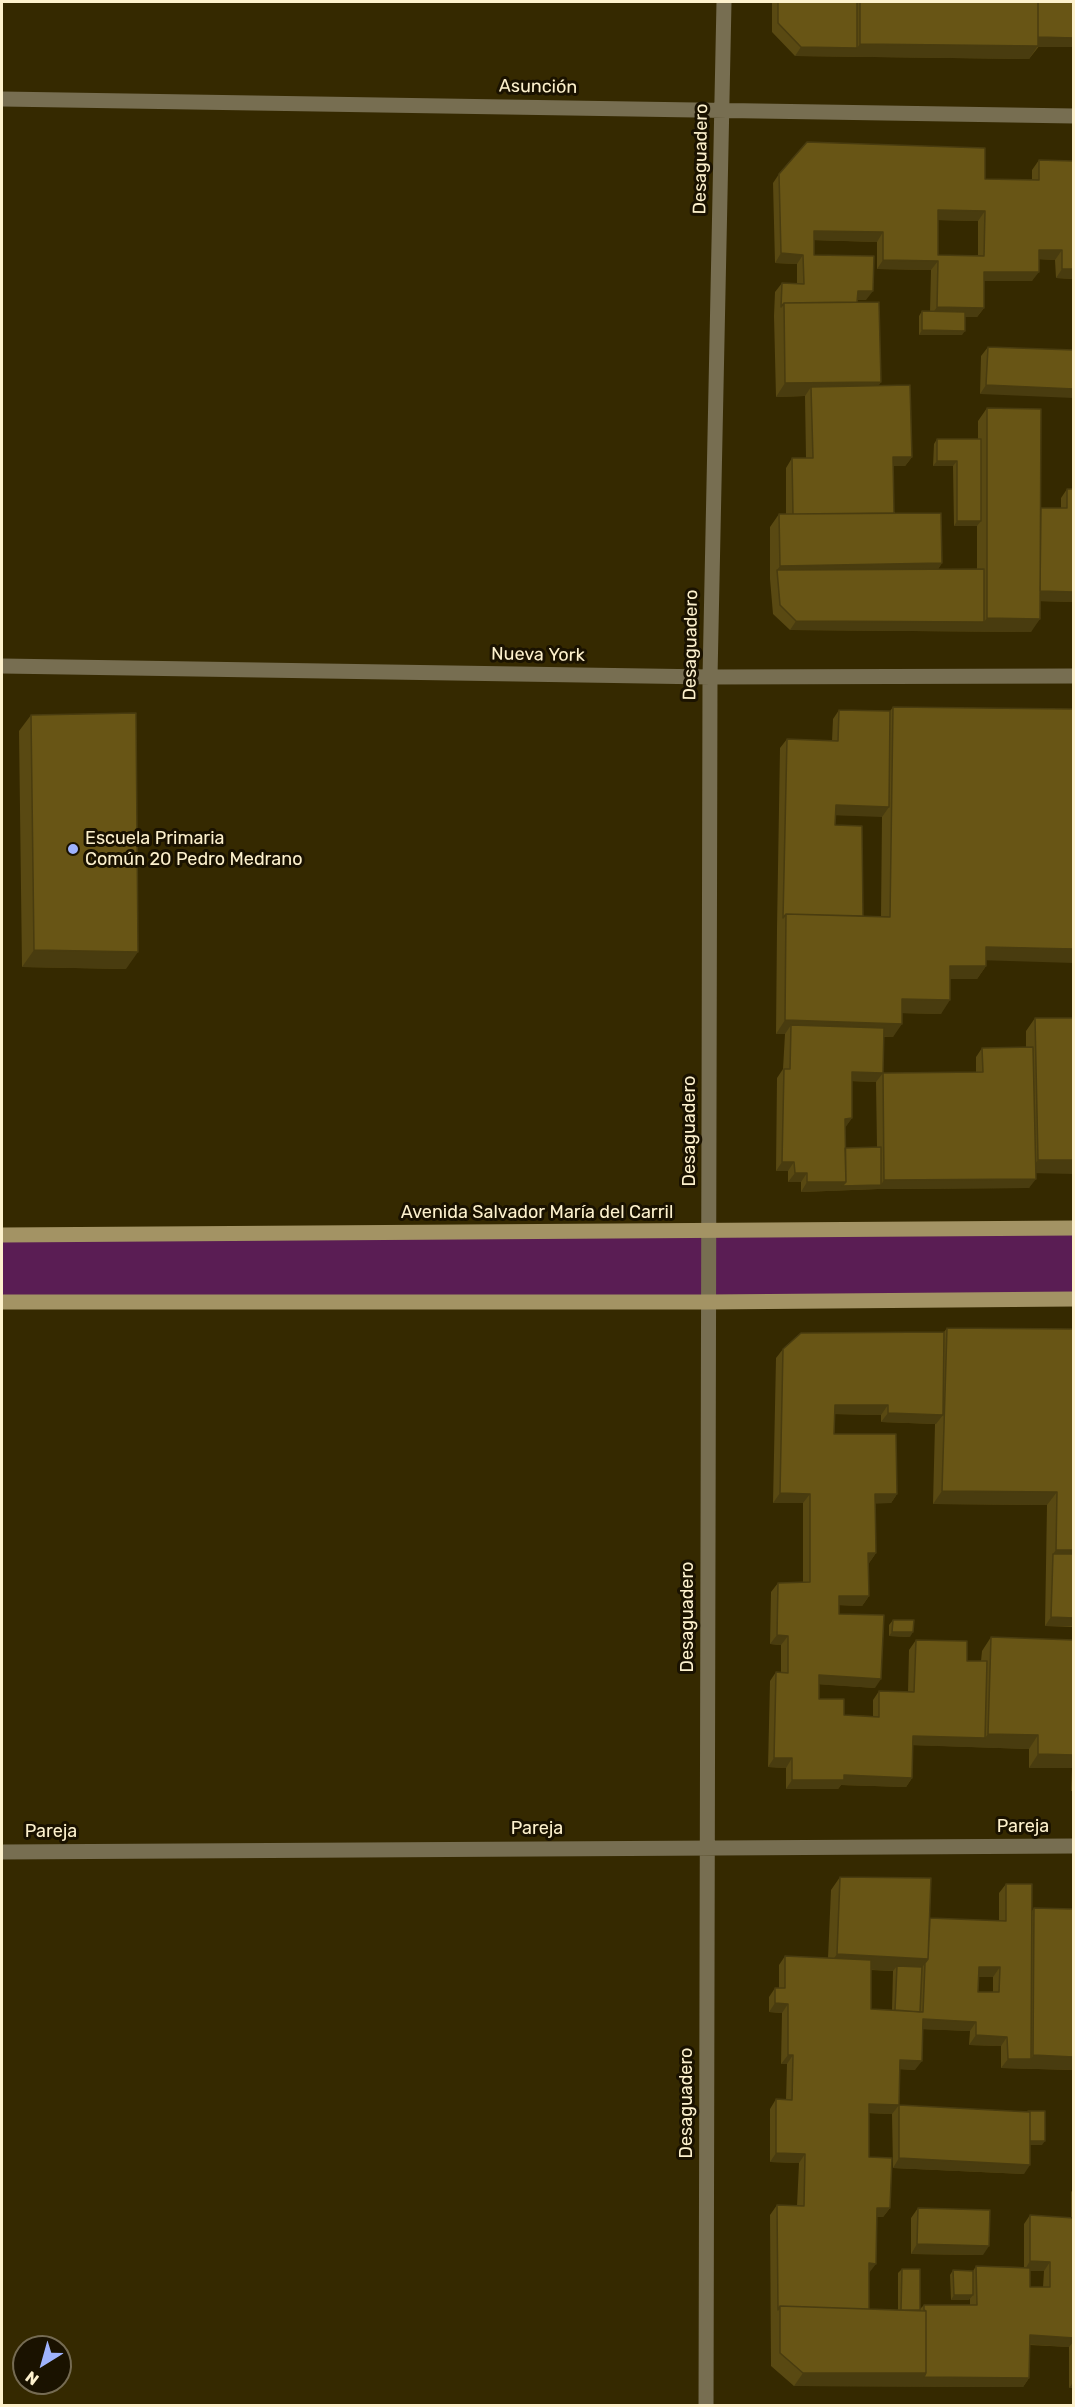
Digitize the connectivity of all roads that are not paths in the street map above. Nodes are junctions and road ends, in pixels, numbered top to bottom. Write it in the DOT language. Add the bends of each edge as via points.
graph roads {
  1 [pos="724,2"];
  2 [pos="2,99"];
  3 [pos="721,109"];
  4 [pos="1074,116"];
  5 [pos="2,666"];
  6 [pos="1074,676"];
  7 [pos="710,677"];
  8 [pos="1074,1228"];
  9 [pos="710,1232"];
  10 [pos="2,1235"];
  11 [pos="1074,1299"];
  12 [pos="2,1302"];
  13 [pos="708,1302"];
  14 [pos="1074,1846"];
  15 [pos="707,1848"];
  16 [pos="2,1852"];
  17 [pos="706,2406"];
  1 -- 3 [label="street, Desaguadero"];
  2 -- 3 [label="street, Asunción"];
  3 -- 4 [label="street, Asunción"];
  3 -- 7 [label="street, Desaguadero"];
  5 -- 7 [label="street, Nueva York"];
  6 -- 7 [label="street, Nueva York"];
  7 -- 9 [label="street, Desaguadero"];
  8 -- 9 [label="street, Avenida Salvador María del Carril"];
  9 -- 10 [label="street, Avenida Salvador María del Carril"];
  9 -- 13 [label="street, Desaguadero"];
  11 -- 13 [label="street"];
  12 -- 13 [label="street"];
  13 -- 15 [label="street, Desaguadero"];
  14 -- 15 [label="street, Pareja"];
  15 -- 16 [label="street, Pareja"];
  15 -- 17 [label="street, Desaguadero"];
}
